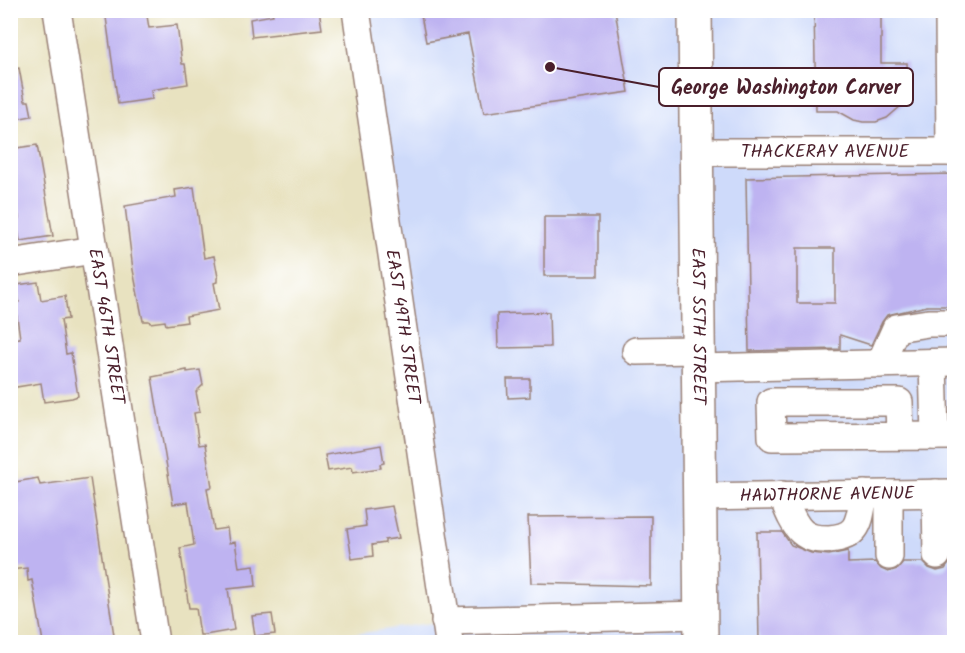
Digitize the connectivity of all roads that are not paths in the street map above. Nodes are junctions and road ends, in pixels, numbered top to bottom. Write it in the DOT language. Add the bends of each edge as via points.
graph roads {
  1 [pos="57,10"];
  2 [pos="356,10"];
  3 [pos="695,10"];
  4 [pos="949,10"];
  5 [pos="696,152"];
  6 [pos="952,152"];
  7 [pos="94,250"];
  8 [pos="10,263"];
  9 [pos="954,323"];
  10 [pos="636,351"];
  11 [pos="698,359"];
  12 [pos="944,362"];
  13 [pos="880,364"];
  14 [pos="900,436"];
  15 [pos="945,436"];
  16 [pos="945,493"];
  17 [pos="877,494"];
  18 [pos="782,495"];
  19 [pos="699,497"];
  20 [pos="937,555"];
  21 [pos="889,556"];
  22 [pos="701,629"];
  23 [pos="447,632"];
  24 [pos="155,642"];
  1 -- 7 [label="street, EAST 46TH STREET"];
  2 -- 23 [label="street, EAST 49TH STREET"];
  3 -- 5 [label="main road, EAST 55TH STREET"];
  4 -- 6 [label="street"];
  5 -- 6 [label="street, THACKERAY AVENUE"];
  5 -- 11 [label="main road, EAST 55TH STREET"];
  7 -- 8 [label="street"];
  7 -- 24 [label="street, EAST 46TH STREET"];
  9 -- 13 [label="street" via="896,328"];
  10 -- 11 [label="street"];
  11 -- 13 [label="street"];
  11 -- 19 [label="main road, EAST 55TH STREET"];
  12 -- 13 [label="street"];
  12 -- 15 [label="street"];
  14 -- 15 [label="street"];
  16 -- 17 [label="street, HAWTHORNE AVENUE"];
  16 -- 20 [label="street"];
  17 -- 18 [label="street, HAWTHORNE AVENUE"];
  17 -- 18 [label="street" via="845,538 817,539 803,533 795,523"];
  17 -- 21 [label="street"];
  18 -- 19 [label="street, HAWTHORNE AVENUE"];
  19 -- 22 [label="main road, EAST 55TH STREET"];
  22 -- 23 [label="street"];
}
